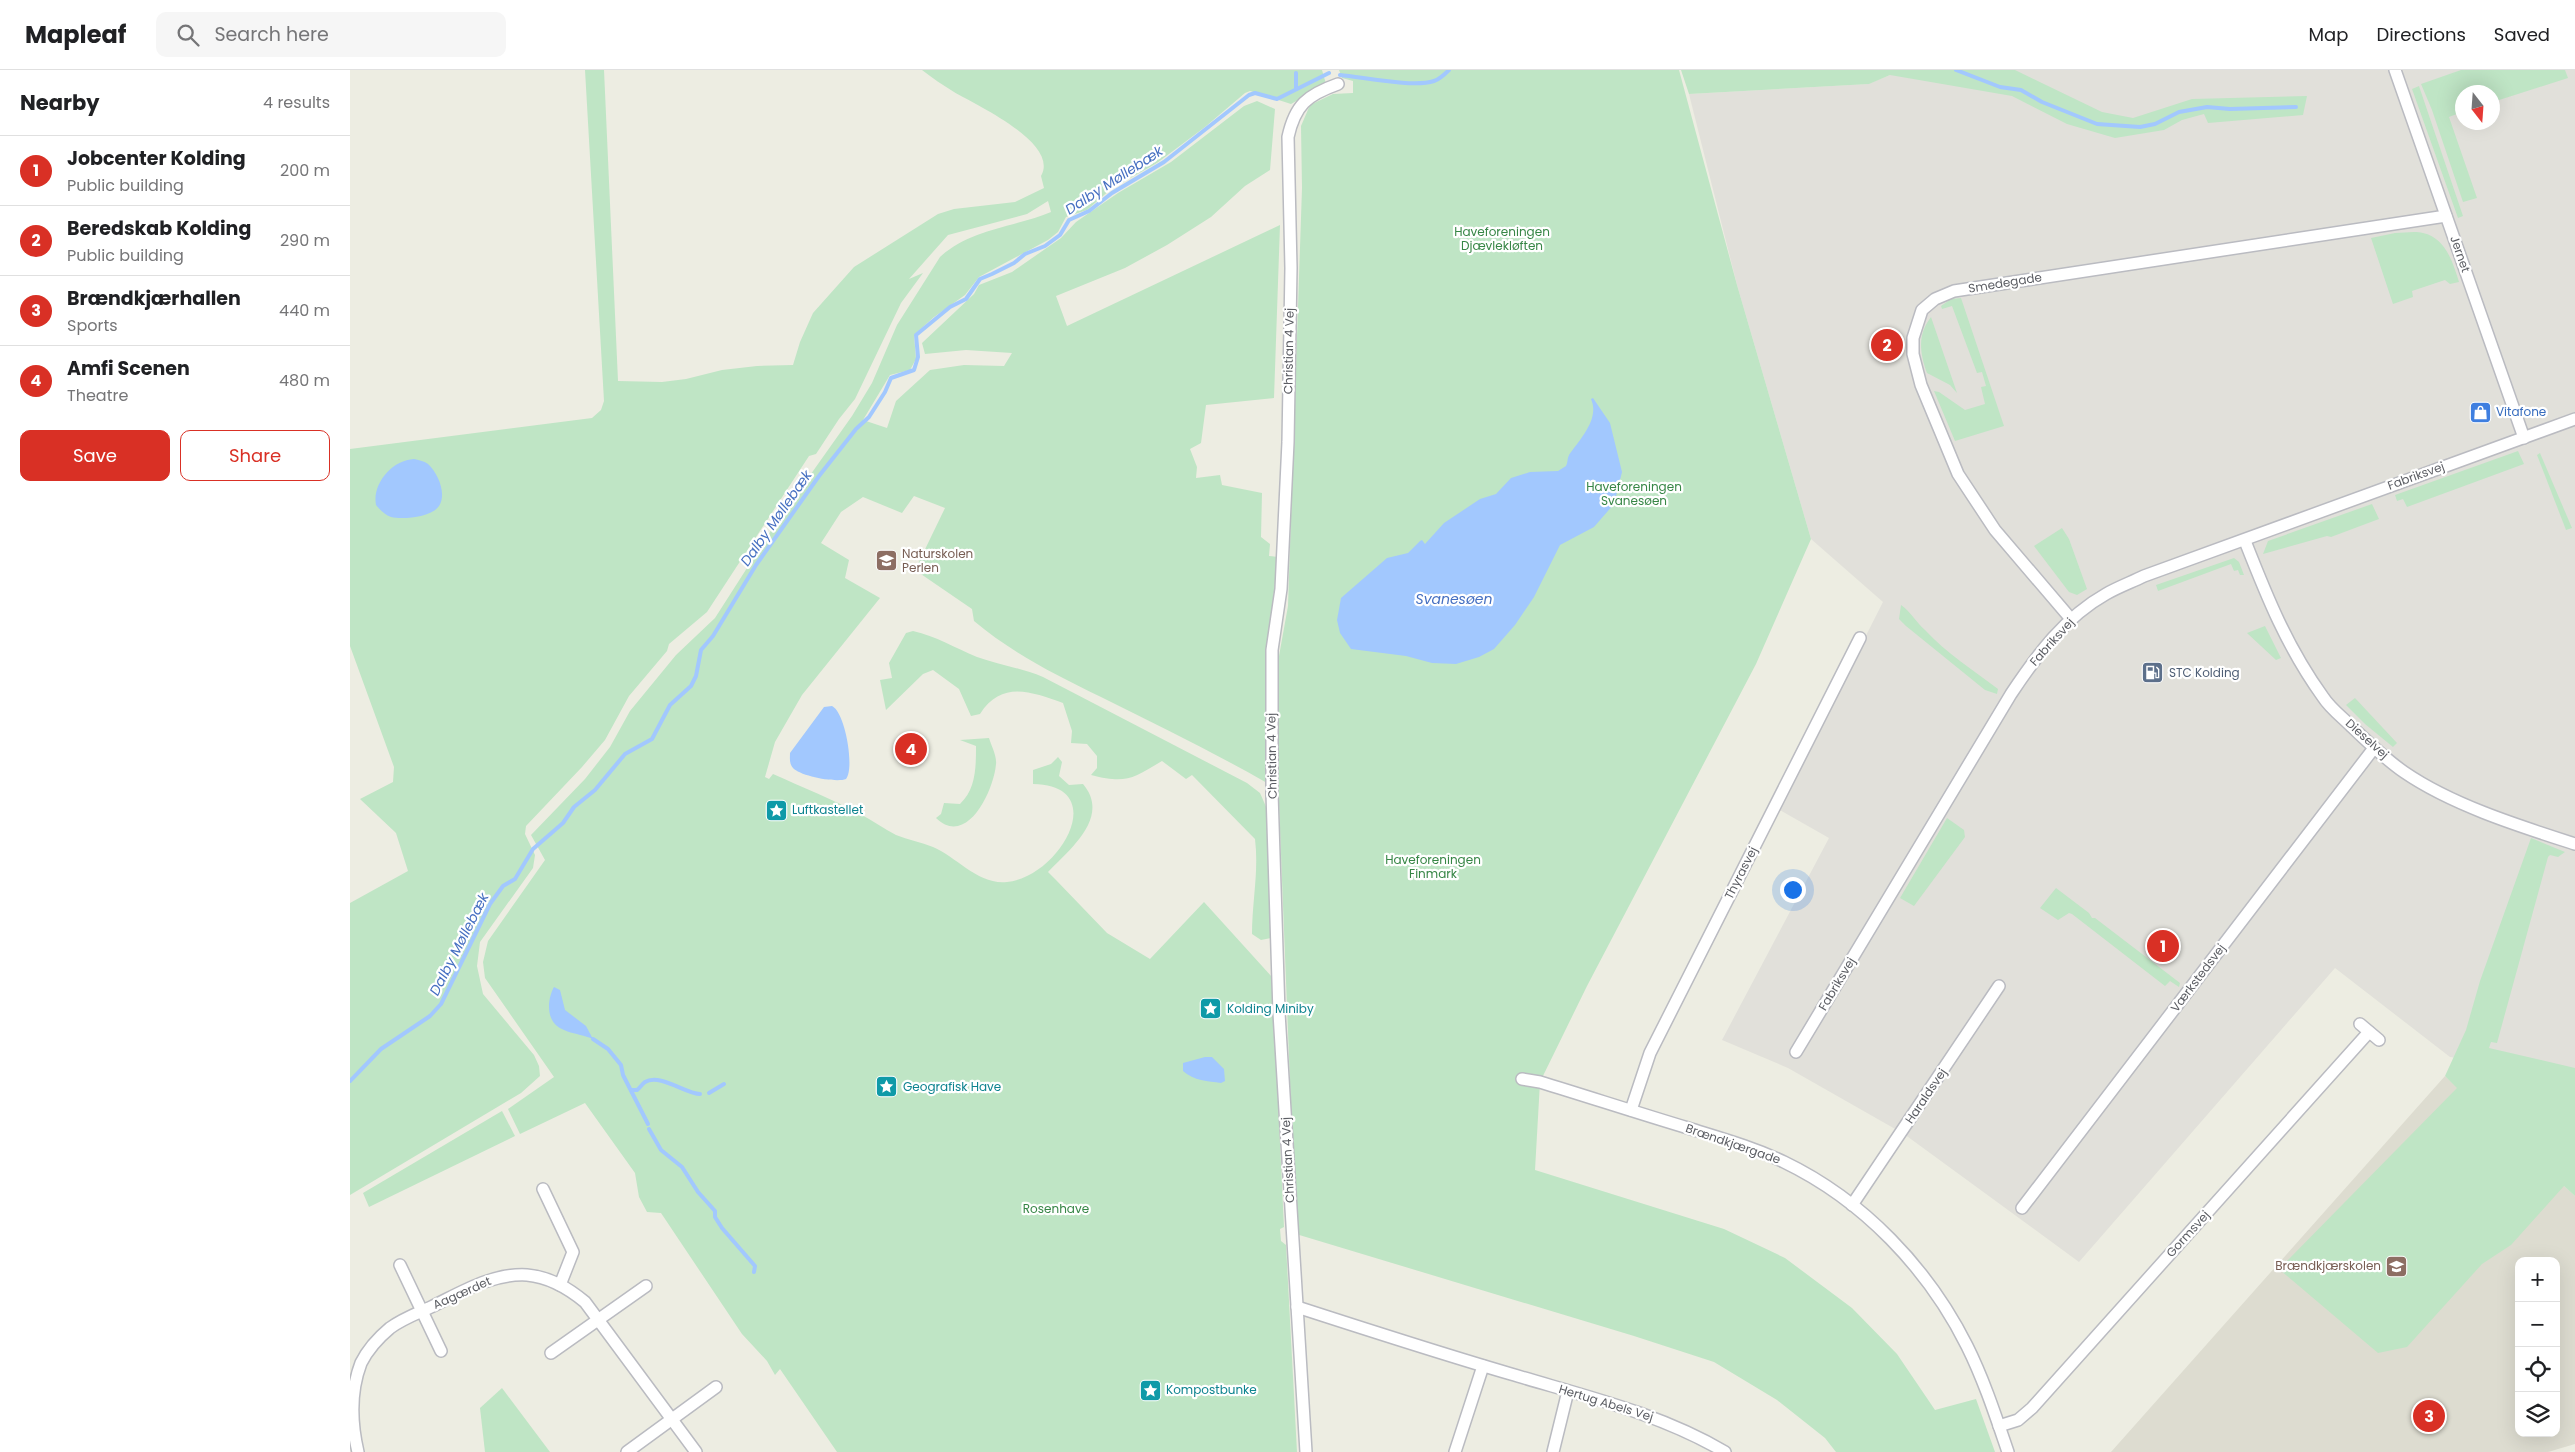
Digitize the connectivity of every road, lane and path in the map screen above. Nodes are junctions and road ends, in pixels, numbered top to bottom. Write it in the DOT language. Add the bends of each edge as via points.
graph roads {
  1 [pos="2395,70"];
  2 [pos="1338,84"];
  3 [pos="2446,216"];
  4 [pos="2575,419"];
  5 [pos="2524,438"];
  6 [pos="2245,541"];
  7 [pos="2071,619"];
  8 [pos="1860,638"];
  9 [pos="2374,748"];
  10 [pos="2575,844"];
  11 [pos="1999,986"];
  12 [pos="2379,1040"];
  13 [pos="1796,1052"];
  14 [pos="1522,1079"];
  15 [pos="1631,1110"];
  16 [pos="543,1190"];
  17 [pos="1852,1205"];
  18 [pos="2022,1208"];
  19 [pos="400,1265"];
  20 [pos="560,1285"];
  21 [pos="646,1286"];
  22 [pos="1297,1307"];
  23 [pos="422,1311"];
  24 [pos="600,1320"];
  25 [pos="441,1350"];
  26 [pos="551,1353"];
  27 [pos="355,1365"];
  28 [pos="1483,1366"];
  29 [pos="716,1387"];
  30 [pos="1568,1391"];
  31 [pos="672,1419"];
  32 [pos="1999,1426"];
  33 [pos="358,1452"];
  34 [pos="627,1452"];
  35 [pos="696,1452"];
  36 [pos="1306,1452"];
  37 [pos="1455,1452"];
  38 [pos="1553,1452"];
  39 [pos="1725,1452"];
  40 [pos="2008,1452"];
  1 -- 3 [label="street, Jernet"];
  2 -- 22 [label="street, Christian 4 Vej" via="1303,102 1291,122 1288,137 1291,268 1288,442 1281,589 1272,650 1271,715 1279,1013"];
  3 -- 5 [label="street, Jernet"];
  3 -- 7 [label="street, Smedegade" via="1954,291 1935,299 1922,310 1913,338 1913,354 1921,385 1958,474 1995,530"];
  4 -- 5 [label="street, Fabriksvej"];
  5 -- 6 [label="street, Fabriksvej"];
  6 -- 7 [label="street, Fabriksvej" via="2144,576 2106,594"];
  6 -- 9 [label="street, Dieselvej" via="2274,615 2299,660 2324,699"];
  7 -- 13 [label="street, Fabriksvej" via="2038,653 2011,694"];
  8 -- 15 [label="street, Thyrasvej" via="1650,1053"];
  9 -- 10 [label="street, Dieselvej" via="2404,772 2436,791"];
  9 -- 18 [label="street, Værkstedsvej"];
  11 -- 17 [label="street, Haraldsvej"];
  12 -- 32 [label="street, Gormsvej" via="2365,1028 2032,1408 2018,1420"];
  14 -- 15 [label="street, Brændkjærgade"];
  15 -- 17 [label="street, Brændkjærgade" via="1783,1161 1817,1179"];
  16 -- 20 [label="street" via="573,1252"];
  17 -- 32 [label="street, Brændkjærgade" via="1893,1240 1925,1278 1968,1347"];
  19 -- 23 [label="street, Aagærdet"];
  20 -- 23 [label="street, Aagærdet" via="529,1275 496,1278"];
  20 -- 24 [label="street, Aagærdet" via="585,1302"];
  21 -- 24 [label="street"];
  22 -- 28 [label="street, Hertug Abels Vej"];
  22 -- 36 [label="street, Christian 4 Vej"];
  23 -- 25 [label="street, Aagærdet"];
  23 -- 27 [label="street, Aagærdet" via="392,1327"];
  24 -- 26 [label="street"];
  24 -- 31 [label="street, Aagærdet"];
  27 -- 33 [label="street, Aagærdet" via="350,1413"];
  28 -- 30 [label="street, Hertug Abels Vej"];
  28 -- 37 [label="street"];
  29 -- 31 [label="street"];
  30 -- 38 [label="street"];
  30 -- 39 [label="street, Hertug Abels Vej" via="1665,1422"];
  31 -- 34 [label="street"];
  31 -- 35 [label="street, Aagærdet"];
  32 -- 40 [label="street, Brændkjærgade"];
}
